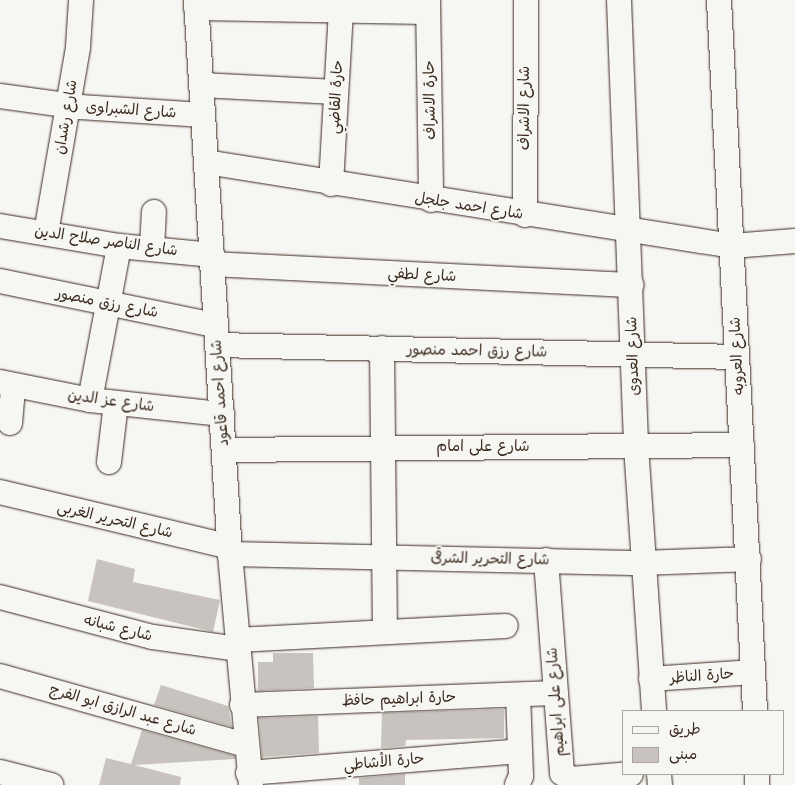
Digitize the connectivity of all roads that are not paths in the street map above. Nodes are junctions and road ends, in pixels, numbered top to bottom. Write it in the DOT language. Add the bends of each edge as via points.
graph roads {
  1 [pos="81,0"];
  2 [pos="526,0"];
  3 [pos="619,0"];
  4 [pos="719,0"];
  5 [pos="196,4"];
  6 [pos="428,6"];
  7 [pos="341,10"];
  8 [pos="201,85"];
  9 [pos="336,92"];
  10 [pos="0,96"];
  11 [pos="68,105"];
  12 [pos="203,115"];
  13 [pos="206,162"];
  14 [pos="331,184"];
  15 [pos="431,200"];
  16 [pos="154,212"];
  17 [pos="525,215"];
  18 [pos="0,226"];
  19 [pos="628,232"];
  20 [pos="46,233"];
  21 [pos="795,241"];
  22 [pos="119,246"];
  23 [pos="732,246"];
  24 [pos="152,248"];
  25 [pos="213,260"];
  26 [pos="0,281"];
  27 [pos="631,285"];
  28 [pos="106,304"];
  29 [pos="216,335"];
  30 [pos="382,348"];
  31 [pos="632,354"];
  32 [pos="737,357"];
  33 [pos="6,384"];
  34 [pos="90,400"];
  35 [pos="116,403"];
  36 [pos="222,414"];
  37 [pos="10,423"];
  38 [pos="742,445"];
  39 [pos="636,446"];
  40 [pos="383,447"];
  41 [pos="224,450"];
  42 [pos="108,462"];
  43 [pos="0,492"];
  44 [pos="230,550"];
  45 [pos="384,556"];
  46 [pos="749,559"];
  47 [pos="546,560"];
  48 [pos="642,563"];
  49 [pos="0,597"];
  50 [pos="506,626"];
  51 [pos="385,632"];
  52 [pos="237,644"];
  53 [pos="753,672"];
  54 [pos="0,676"];
  55 [pos="651,679"];
  56 [pos="555,692"];
  57 [pos="518,695"];
  58 [pos="242,705"];
  59 [pos="654,710"];
  60 [pos="755,710"];
  61 [pos="245,745"];
  62 [pos="520,751"];
  63 [pos="0,772"];
  64 [pos="622,775"];
  65 [pos="250,779"];
  66 [pos="51,785"];
  67 [pos="517,785"];
  1 -- 11 [label="street, شارع رشدان"];
  2 -- 17 [label="street, شارع الاشراف"];
  3 -- 19 [label="street, شارع العدوى"];
  4 -- 23 [label="street, شارع العروبه"];
  5 -- 7 [label="street"];
  5 -- 8 [label="street, شارع احمد قاعود"];
  6 -- 7 [label="street"];
  6 -- 15 [label="street, حارة الاشراف"];
  7 -- 9 [label="street, حارة القاضي"];
  8 -- 9 [label="street"];
  8 -- 12 [label="street, شارع احمد قاعود"];
  9 -- 14 [label="street, حارة القاضي"];
  10 -- 11 [label="street, شارع الشبراوى"];
  11 -- 12 [label="street, شارع الشبراوى"];
  11 -- 20 [label="street, شارع رشدان"];
  12 -- 13 [label="street, شارع احمد قاعود"];
  13 -- 14 [label="street, شارع احمد جلجل"];
  13 -- 25 [label="street, شارع احمد قاعود"];
  14 -- 15 [label="street, شارع احمد جلجل"];
  15 -- 17 [label="street, شارع احمد جلجل"];
  16 -- 24 [label="street"];
  17 -- 19 [label="street, شارع احمد جلجل"];
  18 -- 20 [label="street, شارع الناصر صلاح الدين"];
  19 -- 23 [label="street, شارع احمد جلجل"];
  19 -- 27 [label="street, شارع العدوى"];
  20 -- 22 [label="street, شارع الناصر صلاح الدين"];
  21 -- 23 [label="street, شارع احمد جلجل"];
  22 -- 24 [label="street, شارع الناصر صلاح الدين"];
  22 -- 28 [label="street"];
  23 -- 32 [label="street, شارع العروبه"];
  24 -- 25 [label="street, شارع الناصر صلاح الدين"];
  25 -- 27 [label="street, شارع لطفي"];
  25 -- 29 [label="street, شارع احمد قاعود"];
  26 -- 28 [label="street, شارع رزق منصور"];
  27 -- 31 [label="street, شارع العدوى"];
  28 -- 29 [label="street, شارع رزق منصور"];
  28 -- 34 [label="street"];
  29 -- 30 [label="street, شارع رزق احمد منصور"];
  29 -- 36 [label="street, شارع احمد قاعود"];
  30 -- 31 [label="street, شارع رزق احمد منصور"];
  30 -- 40 [label="street"];
  31 -- 32 [label="street, شارع رزق احمد منصور"];
  31 -- 39 [label="street, شارع العدوى"];
  32 -- 38 [label="street, شارع العروبه"];
  33 -- 34 [label="street, شارع عز الدين"];
  33 -- 37 [label="street"];
  34 -- 35 [label="street, شارع عز الدين"];
  35 -- 36 [label="street, شارع عز الدين"];
  35 -- 42 [label="street"];
  36 -- 41 [label="street, شارع احمد قاعود"];
  38 -- 39 [label="street, شارع على امام"];
  38 -- 46 [label="street, شارع العروبه"];
  39 -- 40 [label="street, شارع على امام"];
  39 -- 48 [label="street, شارع العدوى"];
  40 -- 41 [label="street, شارع على امام"];
  40 -- 45 [label="street"];
  41 -- 44 [label="street, شارع احمد قاعود"];
  43 -- 44 [label="street, شارع التحرير الغربى"];
  44 -- 45 [label="street, شارع التحرير الشرقى"];
  44 -- 52 [label="street, شارع احمد قاعود"];
  45 -- 47 [label="street, شارع التحرير الشرقى"];
  45 -- 51 [label="street"];
  46 -- 48 [label="street, شارع التحرير الشرقى"];
  46 -- 53 [label="street, شارع العروبه"];
  47 -- 48 [label="street, شارع التحرير الشرقى"];
  47 -- 56 [label="street, شارع على ابراهيم"];
  48 -- 55 [label="street, شارع العدوى"];
  49 -- 52 [label="street, شارع شبانه" via="153,637"];
  50 -- 51 [label="street, شارع شبانه"];
  51 -- 52 [label="street, شارع شبانه"];
  52 -- 58 [label="street, شارع احمد قاعود"];
  53 -- 55 [label="street, حارة الناظر"];
  53 -- 60 [label="street, شارع العروبه"];
  54 -- 61 [label="street, شارع عبد الرازق ابو الفرج"];
  55 -- 59 [label="street, شارع العدوى"];
  56 -- 57 [label="street, حارة ابراهيم حافظ"];
  56 -- 64 [label="street, شارع على ابراهيم" via="562,773 572,779"];
  57 -- 58 [label="street, حارة ابراهيم حافظ"];
  57 -- 62 [label="street"];
  58 -- 61 [label="street, شارع احمد قاعود"];
  61 -- 65 [label="street, شارع احمد قاعود"];
  62 -- 65 [label="street, حارة الأشاطي"];
  62 -- 67 [label="street" via="521,776"];
  63 -- 66 [label="street"];
}
